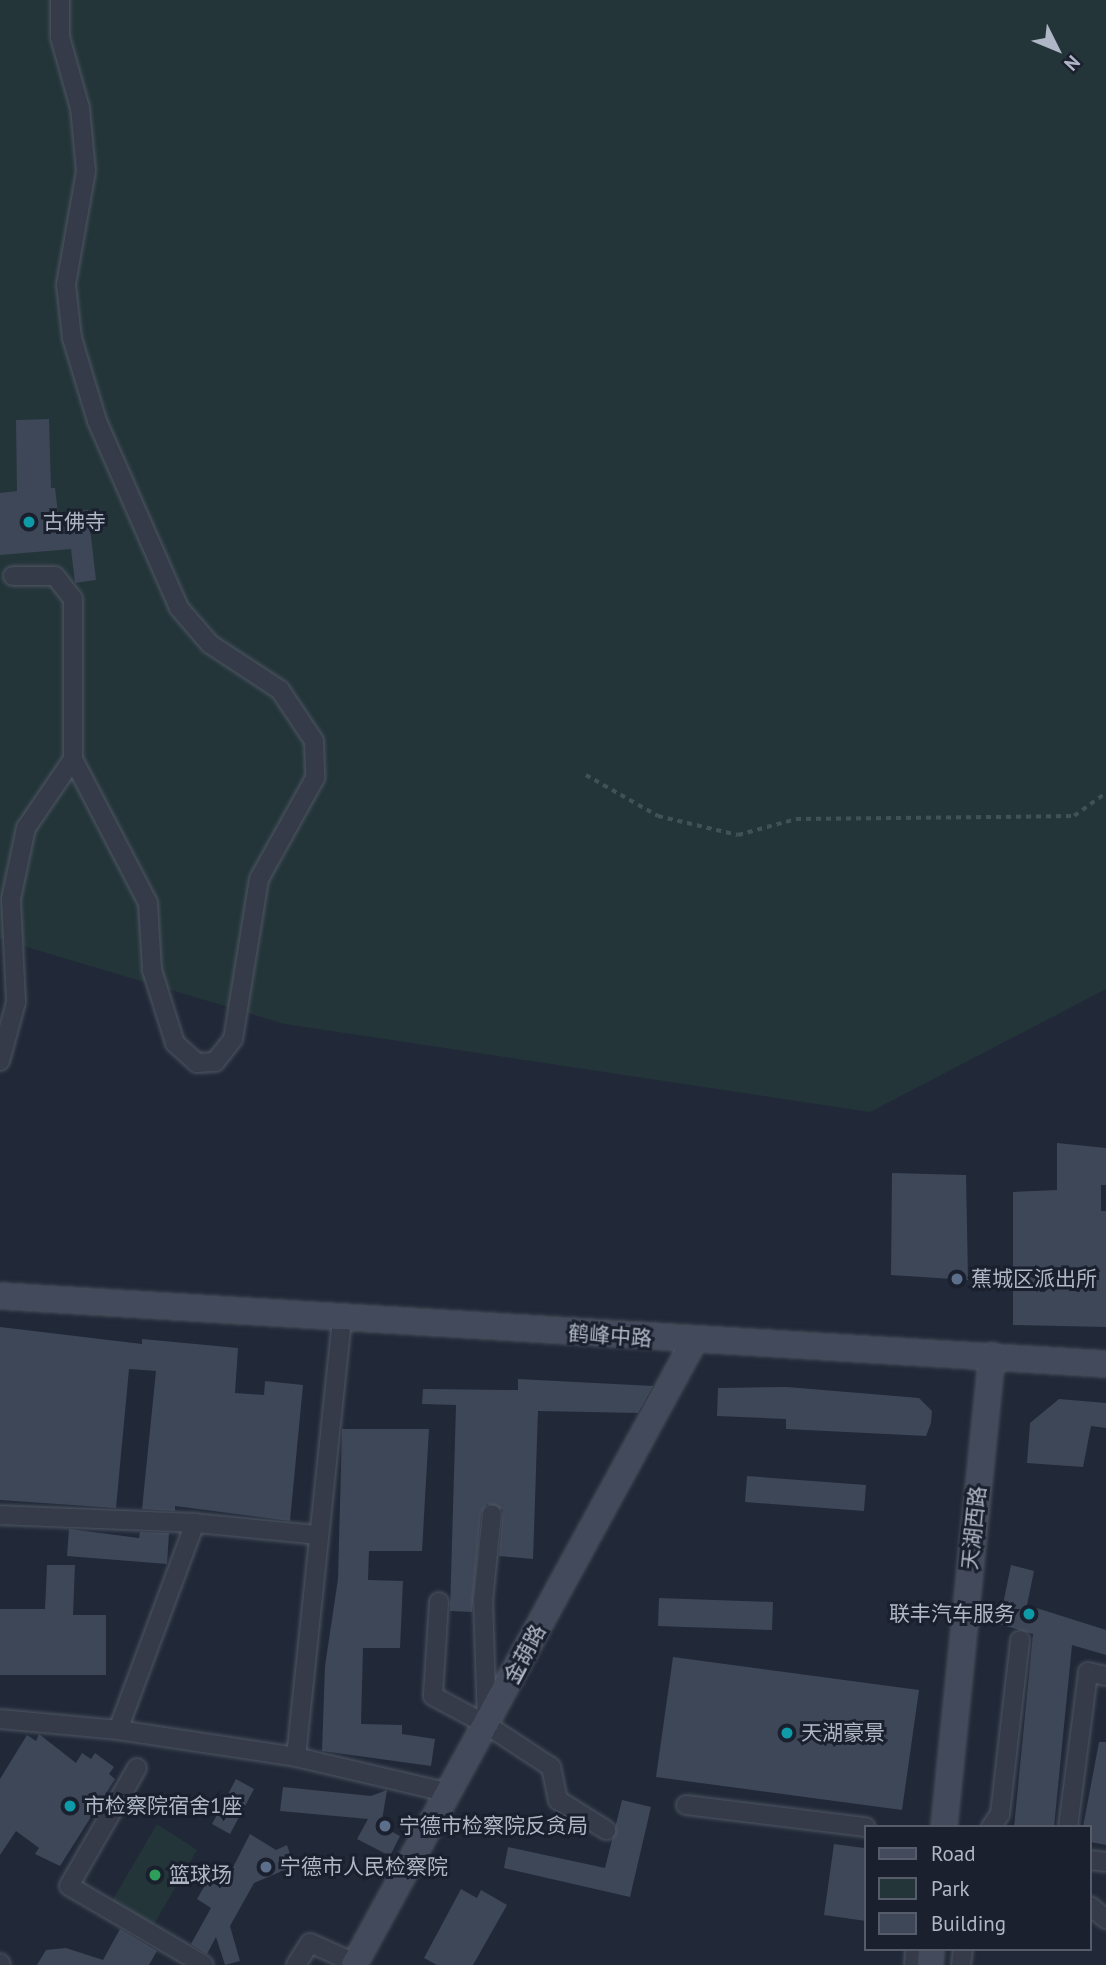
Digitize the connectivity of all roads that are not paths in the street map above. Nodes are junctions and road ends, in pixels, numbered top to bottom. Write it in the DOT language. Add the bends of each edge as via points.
graph roads {
  1 [pos="60,0"];
  2 [pos="13,576"];
  3 [pos="73,759"];
  4 [pos="0,1061"];
  5 [pos="0,1296"];
  6 [pos="342,1316"];
  7 [pos="693,1343"];
  8 [pos="992,1355"];
  9 [pos="1106,1364"];
  10 [pos="492,1514"];
  11 [pos="0,1515"];
  12 [pos="195,1523"];
  13 [pos="317,1535"];
  14 [pos="439,1602"];
  15 [pos="1020,1640"];
  16 [pos="1106,1676"];
  17 [pos="0,1718"];
  18 [pos="487,1725"];
  19 [pos="118,1730"];
  20 [pos="296,1757"];
  21 [pos="137,1768"];
  22 [pos="450,1793"];
  23 [pos="686,1805"];
  24 [pos="944,1825"];
  25 [pos="992,1825"];
  26 [pos="1068,1825"];
  27 [pos="864,1827"];
  28 [pos="606,1830"];
  29 [pos="1092,1908"];
  30 [pos="1106,1919"];
  31 [pos="355,1964"];
  32 [pos="204,1965"];
  33 [pos="296,1965"];
  1 -- 3 [label="street" via="60,37 80,108 86,171 66,285 72,338 97,421 179,608 211,644 280,690 314,741 315,778 259,879 233,1039 215,1062 197,1063 175,1042 152,970 148,903"];
  2 -- 3 [label="street" via="55,576 73,599"];
  3 -- 4 [label="street" via="26,828 11,898 16,1002"];
  5 -- 6 [label="street, 鹤峰中路"];
  6 -- 7 [label="street, 鹤峰中路"];
  6 -- 13 [label="street"];
  7 -- 8 [label="street, 鹤峰中路"];
  7 -- 18 [label="street, 金葫路"];
  8 -- 9 [label="street, 鹤峰中路"];
  8 -- 24 [label="street, 天湖西路"];
  10 -- 18 [label="street" via="483,1601"];
  11 -- 12 [label="street"];
  12 -- 13 [label="street"];
  12 -- 19 [label="street"];
  13 -- 20 [label="street"];
  14 -- 18 [label="street" via="433,1696"];
  15 -- 25 [label="street" via="1000,1814"];
  16 -- 26 [label="street" via="1088,1672"];
  17 -- 19 [label="street"];
  18 -- 22 [label="street, 金葫路"];
  18 -- 28 [label="street" via="551,1767 558,1800"];
  19 -- 20 [label="street"];
  20 -- 22 [label="street"];
  21 -- 32 [label="street" via="69,1886"];
  22 -- 31 [label="street, 金葫路"];
  23 -- 27 [label="street"];
  29 -- 30 [label="street"];
  31 -- 33 [label="street" via="310,1943"];
}
